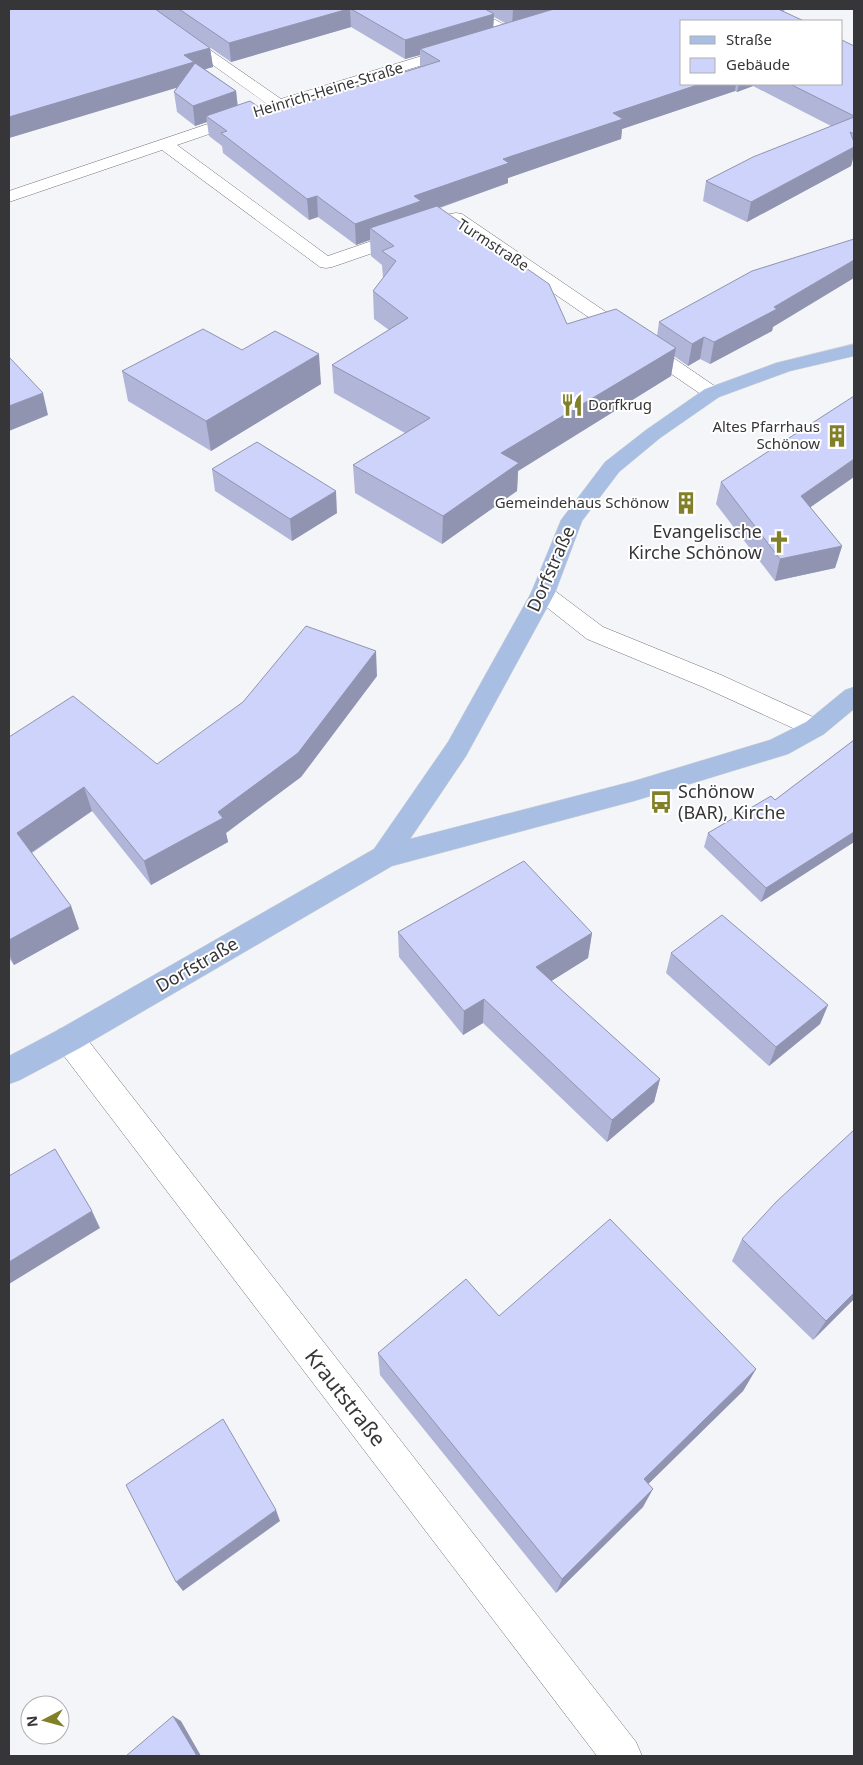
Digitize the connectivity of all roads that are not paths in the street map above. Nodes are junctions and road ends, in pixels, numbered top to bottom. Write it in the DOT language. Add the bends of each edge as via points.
graph roads {
  1 [pos="142,9"];
  2 [pos="465,9"];
  3 [pos="527,28"];
  4 [pos="509,33"];
  5 [pos="491,39"];
  6 [pos="473,44"];
  7 [pos="279,105"];
  8 [pos="163,144"];
  9 [pos="9,197"];
  10 [pos="854,350"];
  11 [pos="712,393"];
  12 [pos="543,593"];
  13 [pos="854,696"];
  14 [pos="815,728"];
  15 [pos="384,857"];
  16 [pos="70,1039"];
  17 [pos="9,1071"];
  18 [pos="622,1756"];
  1 -- 7 [label="street"];
  2 -- 4 [label="street"];
  3 -- 4 [label="street"];
  4 -- 5 [label="street"];
  6 -- 7 [label="street, Heinrich-Heine-Straße"];
  7 -- 8 [label="street, Heinrich-Heine-Straße"];
  8 -- 9 [label="street, Heinrich-Heine-Straße"];
  8 -- 11 [label="street, Turmstraße" via="326,263 456,218"];
  10 -- 11 [label="main road, Dorfstraße" via="783,367"];
  11 -- 12 [label="main road, Dorfstraße" via="612,467 572,520"];
  12 -- 14 [label="street" via="595,633"];
  12 -- 15 [label="main road, Dorfstraße" via="457,749"];
  13 -- 14 [label="main road, Dorfstraße"];
  14 -- 15 [label="main road, Dorfstraße" via="779,747 634,791"];
  15 -- 16 [label="main road, Dorfstraße"];
  16 -- 17 [label="main road, Dorfstraße"];
  16 -- 18 [label="street, Krautstraße"];
}
